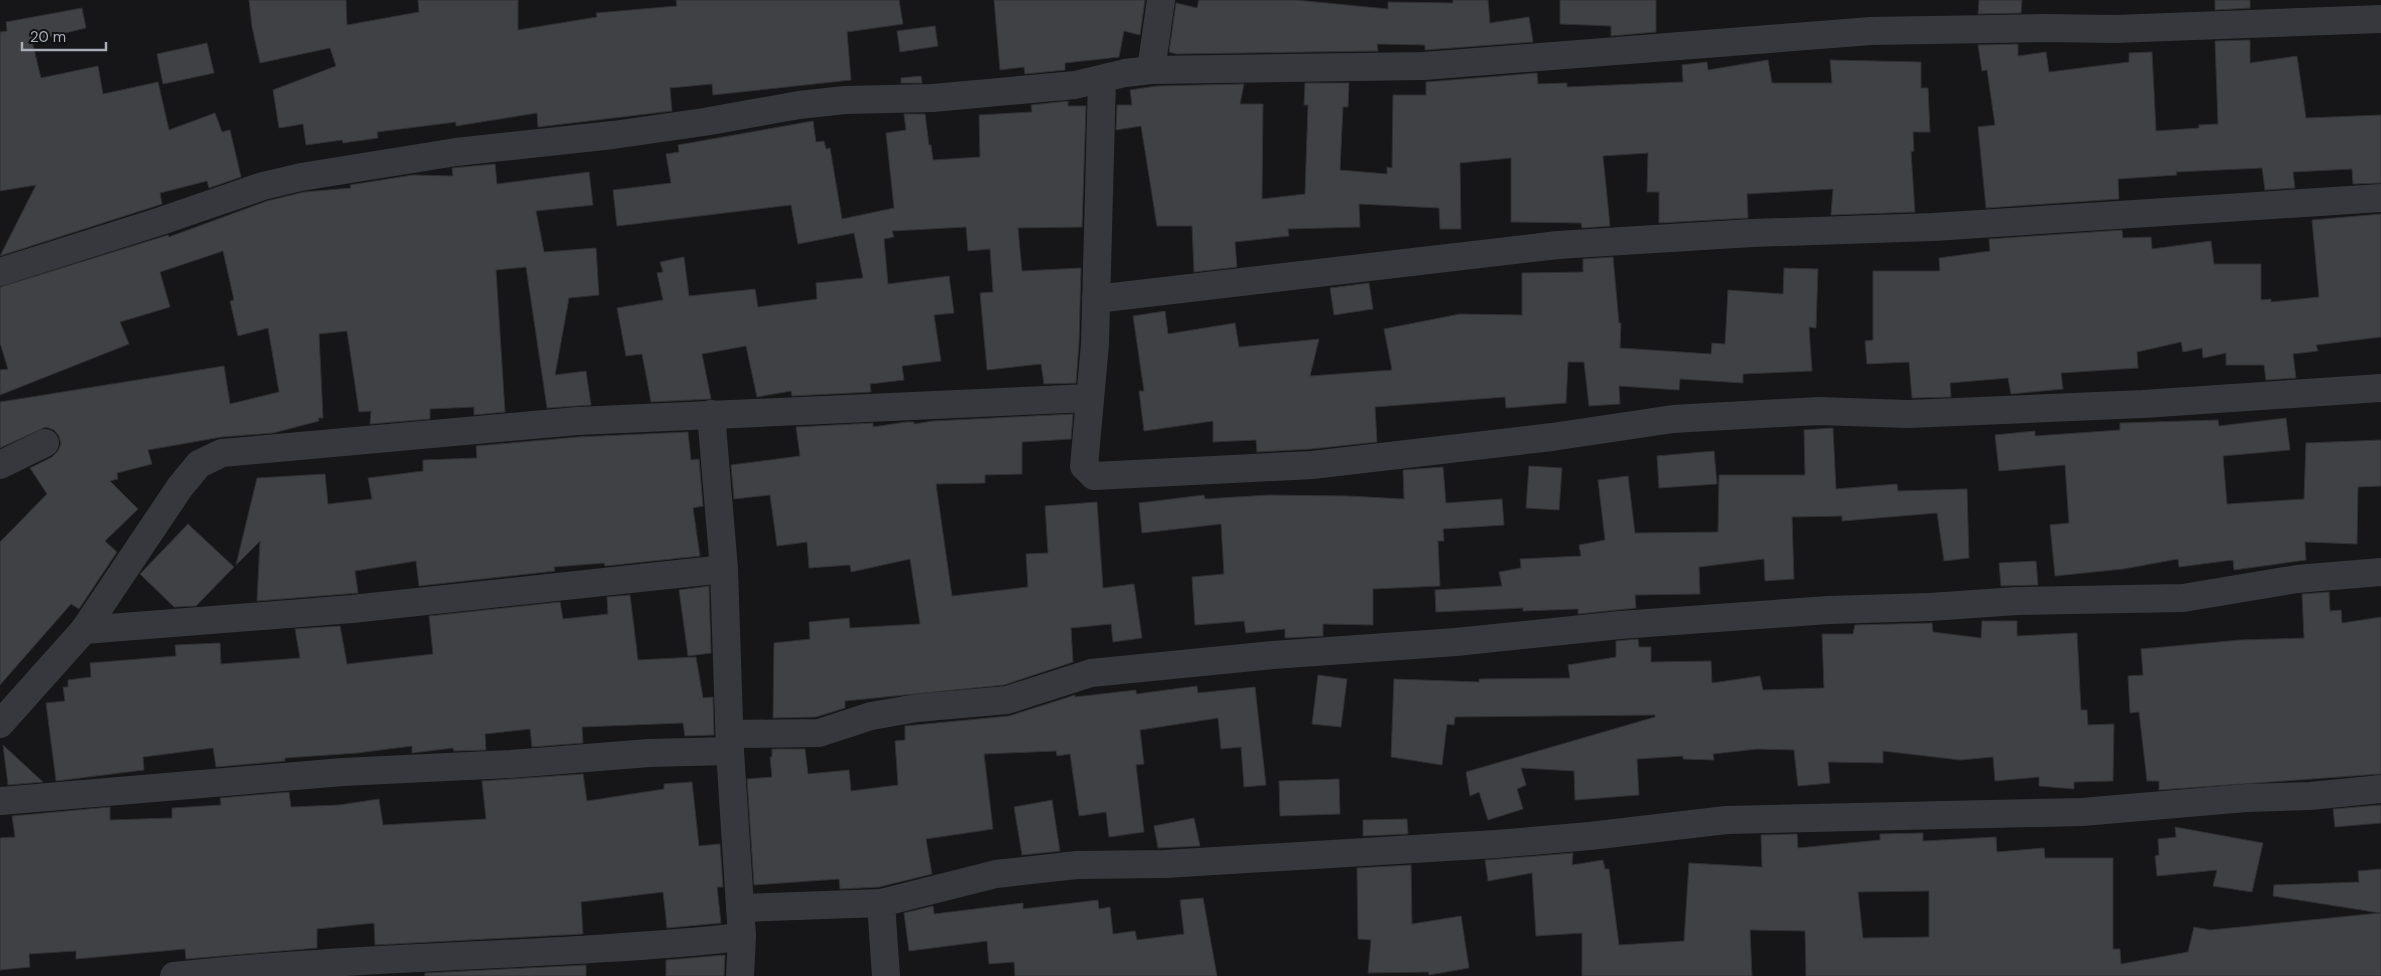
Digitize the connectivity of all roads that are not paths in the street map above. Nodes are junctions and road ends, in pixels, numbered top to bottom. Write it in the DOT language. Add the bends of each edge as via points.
graph roads {
  1 [pos="1161,0"];
  2 [pos="2295,10"];
  3 [pos="2381,19"];
  4 [pos="1151,70"];
  5 [pos="1102,79"];
  6 [pos="2381,198"];
  7 [pos="0,272"];
  8 [pos="1096,299"];
  9 [pos="2381,388"];
  10 [pos="1090,398"];
  11 [pos="711,414"];
  12 [pos="44,443"];
  13 [pos="0,465"];
  14 [pos="724,569"];
  15 [pos="2381,572"];
  16 [pos="84,630"];
  17 [pos="0,724"];
  18 [pos="731,743"];
  19 [pos="2381,789"];
  20 [pos="0,800"];
  21 [pos="880,903"];
  22 [pos="740,908"];
  23 [pos="742,937"];
  24 [pos="174,976"];
  25 [pos="740,976"];
  26 [pos="886,976"];
  1 -- 4 [label="street"];
  2 -- 3 [label="street"];
  2 -- 4 [label="street" via="2115,29 1871,31 1424,66"];
  4 -- 5 [label="street"];
  5 -- 7 [label="street" via="1075,85 933,98 799,104 686,124 456,152 310,176 255,188"];
  5 -- 8 [label="street"];
  6 -- 8 [label="street" via="1933,227 1752,233 1558,245"];
  8 -- 10 [label="street"];
  9 -- 10 [label="street" via="2143,404 1908,414 1818,410 1673,420 1552,438 1312,465 1094,476 1084,466"];
  10 -- 11 [label="street"];
  11 -- 14 [label="street"];
  11 -- 16 [label="street" via="577,421 222,453 199,464 180,487"];
  12 -- 13 [label="street"];
  14 -- 16 [label="street" via="352,609"];
  14 -- 18 [label="street"];
  15 -- 18 [label="street" via="2297,579 2184,598 1828,610 1620,625 1091,673 1007,700 917,708 871,716 819,733"];
  16 -- 17 [label="street"];
  18 -- 20 [label="street" via="511,764 343,772"];
  18 -- 22 [label="street"];
  19 -- 21 [label="street" via="2082,812 1726,820 1496,844 1165,864 1077,865 996,874"];
  21 -- 22 [label="street"];
  21 -- 26 [label="street"];
  22 -- 23 [label="street"];
  23 -- 24 [label="street" via="591,949 323,963"];
  23 -- 25 [label="street"];
}
